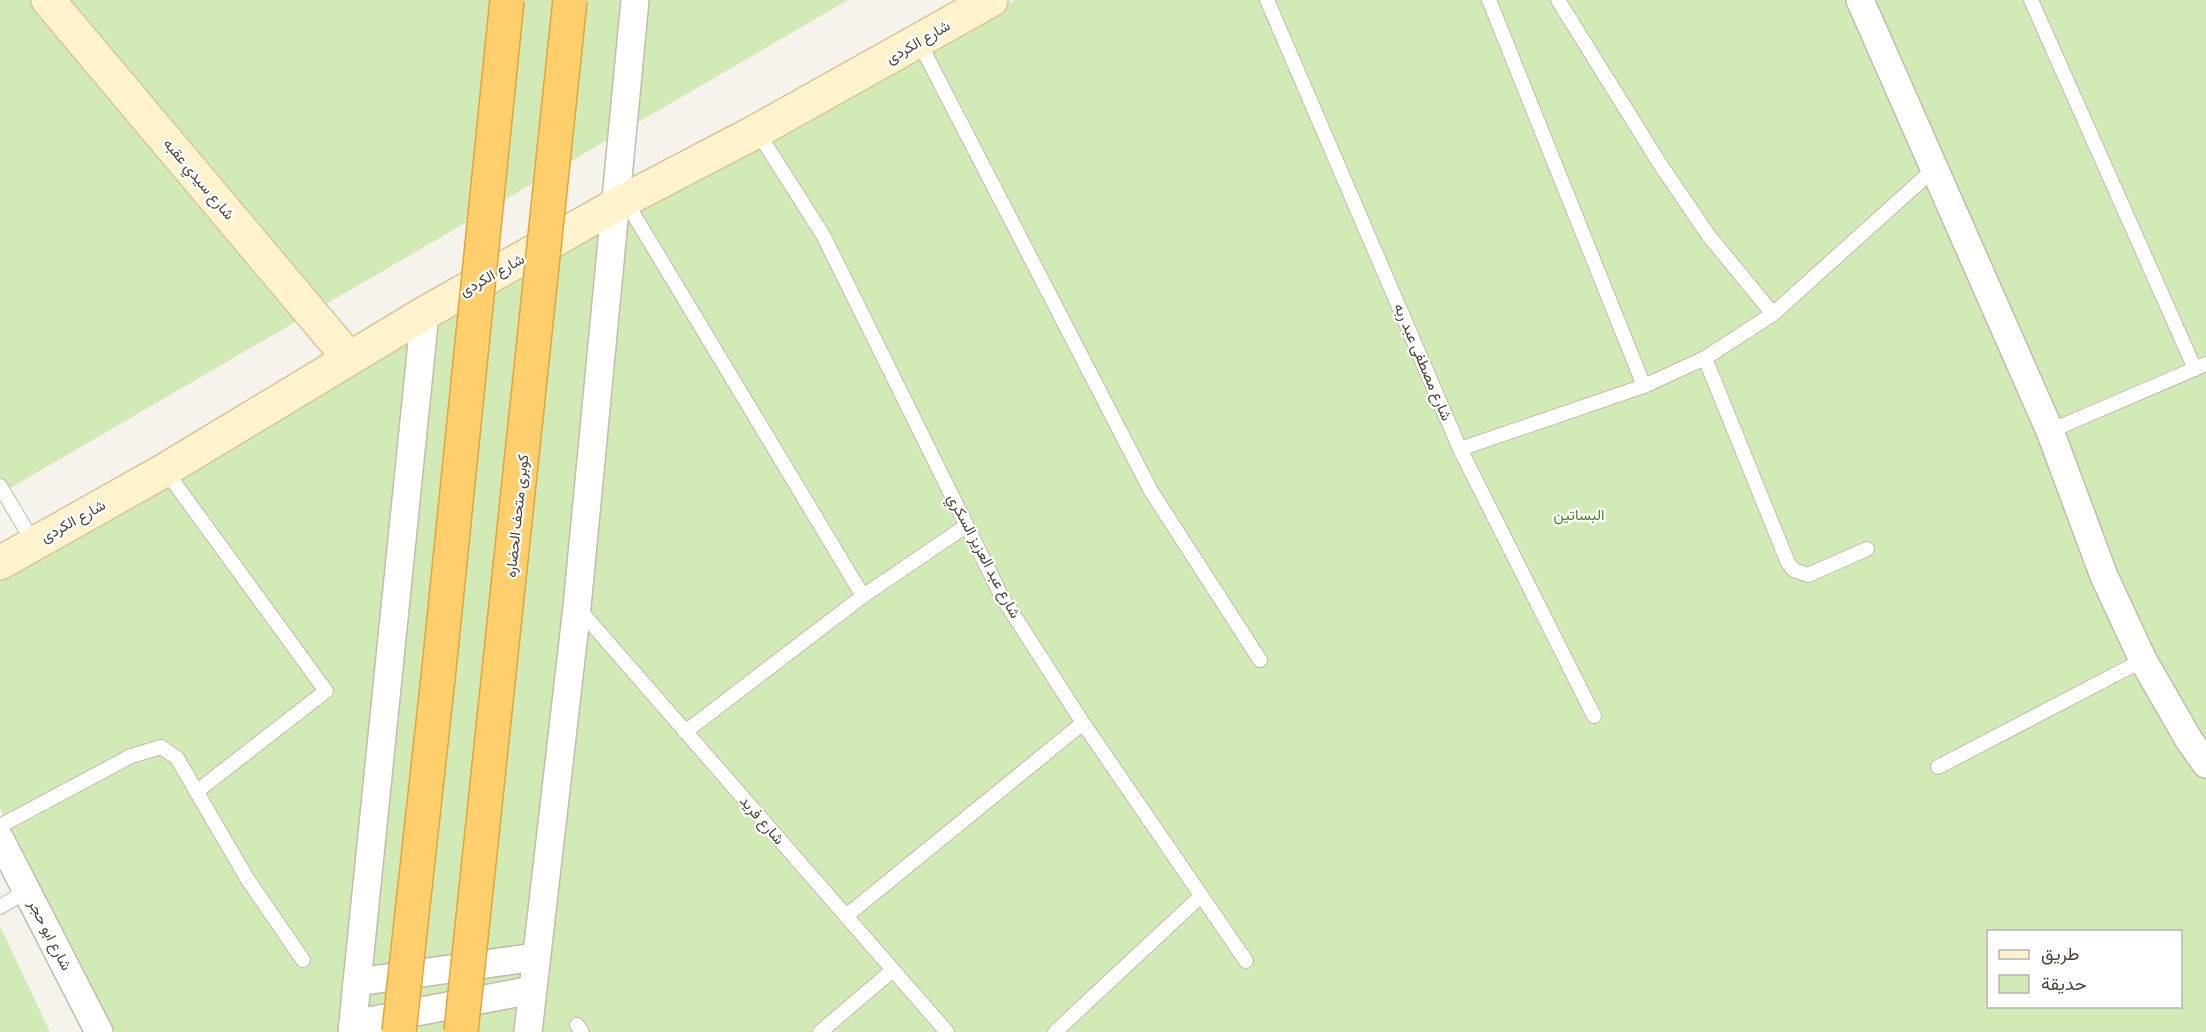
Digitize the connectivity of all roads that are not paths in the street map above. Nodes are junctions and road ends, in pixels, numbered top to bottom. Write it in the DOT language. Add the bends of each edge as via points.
graph roads {
  1 [pos="48,0"];
  2 [pos="507,0"];
  3 [pos="570,0"];
  4 [pos="635,0"];
  5 [pos="1267,0"];
  6 [pos="1489,0"];
  7 [pos="1558,0"];
  8 [pos="1860,0"];
  9 [pos="2031,0"];
  10 [pos="972,7"];
  11 [pos="919,42"];
  12 [pos="756,131"];
  13 [pos="1934,169"];
  14 [pos="621,203"];
  15 [pos="425,313"];
  16 [pos="1773,314"];
  17 [pos="349,358"];
  18 [pos="1705,358"];
  19 [pos="2201,367"];
  20 [pos="1644,386"];
  21 [pos="2049,431"];
  22 [pos="1460,449"];
  23 [pos="165,470"];
  24 [pos="0,486"];
  25 [pos="966,526"];
  26 [pos="34,543"];
  27 [pos="1867,549"];
  28 [pos="0,563"];
  29 [pos="863,596"];
  30 [pos="577,607"];
  31 [pos="1260,660"];
  32 [pos="2143,660"];
  33 [pos="1594,716"];
  34 [pos="1083,723"];
  35 [pos="685,732"];
  36 [pos="2206,764"];
  37 [pos="1938,767"];
  38 [pos="196,792"];
  39 [pos="0,826"];
  40 [pos="0,839"];
  41 [pos="27,891"];
  42 [pos="1201,896"];
  43 [pos="0,907"];
  44 [pos="846,916"];
  45 [pos="535,957"];
  46 [pos="303,960"];
  47 [pos="1246,961"];
  48 [pos="893,970"];
  49 [pos="357,982"];
  50 [pos="532,990"];
  51 [pos="353,1028"];
  52 [pos="99,1032"];
  53 [pos="399,1032"];
  54 [pos="460,1032"];
  55 [pos="528,1032"];
  56 [pos="820,1032"];
  57 [pos="947,1032"];
  58 [pos="1055,1032"];
  1 -- 17 [label="street, شارع سيدي عقبه"];
  2 -- 53 [label="highway, bridge"];
  3 -- 54 [label="highway, كوبرى متحف الحضاره, bridge"];
  4 -- 14 [label="street"];
  5 -- 22 [label="lane, شارع مصطفى عبد ربه"];
  6 -- 20 [label="lane"];
  7 -- 16 [label="lane" via="1709,236"];
  8 -- 13 [label="street"];
  9 -- 19 [label="lane"];
  10 -- 11 [label="street, شارع الكردى"];
  11 -- 12 [label="street, شارع الكردى"];
  11 -- 31 [label="lane" via="1151,491"];
  12 -- 14 [label="street, شارع الكردى"];
  12 -- 25 [label="lane, شارع عبد العزيز السكري" via="823,235"];
  13 -- 16 [label="lane"];
  13 -- 21 [label="street"];
  14 -- 15 [label="street, شارع الكردى"];
  14 -- 29 [label="lane"];
  14 -- 30 [label="street"];
  15 -- 17 [label="street, شارع الكردى"];
  15 -- 49 [label="street"];
  16 -- 18 [label="lane"];
  17 -- 23 [label="street, شارع الكردى"];
  18 -- 20 [label="lane"];
  18 -- 27 [label="lane" via="1788,563 1808,575"];
  19 -- 21 [label="lane"];
  20 -- 22 [label="lane"];
  21 -- 32 [label="street" via="2104,576"];
  22 -- 33 [label="lane, شارع مصطفى عبد ربه"];
  23 -- 26 [label="street, شارع الكردى"];
  23 -- 38 [label="lane" via="326,691"];
  24 -- 26 [label="lane"];
  25 -- 29 [label="lane"];
  25 -- 34 [label="lane, شارع عبد العزيز السكري" via="1002,597"];
  26 -- 28 [label="street, شارع الكردى"];
  29 -- 35 [label="lane"];
  30 -- 35 [label="lane, شارع فريد"];
  30 -- 45 [label="street"];
  32 -- 36 [label="street"];
  32 -- 37 [label="lane"];
  34 -- 42 [label="lane, شارع عبد العزيز السكري"];
  34 -- 44 [label="lane"];
  35 -- 44 [label="lane, شارع فريد"];
  38 -- 39 [label="lane" via="177,758 161,747 131,756"];
  38 -- 46 [label="lane" via="248,880"];
  40 -- 41 [label="street, شارع ابو حجر"];
  41 -- 43 [label="lane"];
  41 -- 52 [label="street, شارع ابو حجر"];
  42 -- 47 [label="lane, شارع عبد العزيز السكري"];
  42 -- 58 [label="lane"];
  44 -- 48 [label="lane, شارع فريد"];
  45 -- 49 [label="street"];
  45 -- 50 [label="street"];
  48 -- 56 [label="lane"];
  48 -- 57 [label="lane, شارع فريد"];
  49 -- 51 [label="street"];
  50 -- 51 [label="street"];
  50 -- 55 [label="street"];
}
